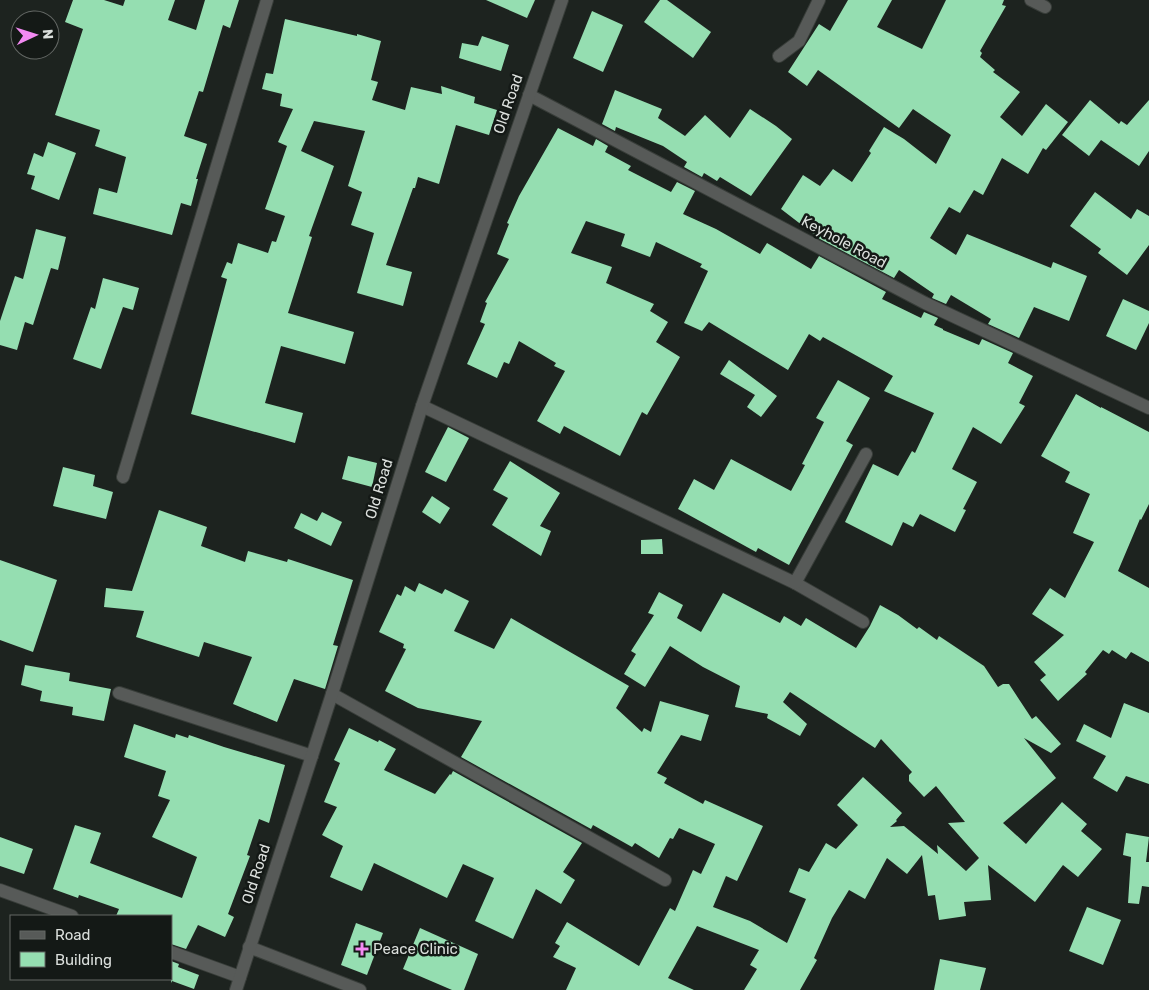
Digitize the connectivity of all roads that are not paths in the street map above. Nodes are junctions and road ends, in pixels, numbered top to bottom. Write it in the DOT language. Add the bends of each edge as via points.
graph roads {
  1 [pos="267,0"];
  2 [pos="562,0"];
  3 [pos="819,0"];
  4 [pos="1031,0"];
  5 [pos="1045,7"];
  6 [pos="779,56"];
  7 [pos="528,95"];
  8 [pos="422,406"];
  9 [pos="1149,408"];
  10 [pos="866,454"];
  11 [pos="123,477"];
  12 [pos="795,583"];
  13 [pos="863,622"];
  14 [pos="118,693"];
  15 [pos="332,694"];
  16 [pos="312,756"];
  17 [pos="665,880"];
  18 [pos="0,890"];
  19 [pos="69,915"];
  20 [pos="249,947"];
  21 [pos="172,952"];
  22 [pos="240,977"];
  23 [pos="236,990"];
  24 [pos="360,990"];
  1 -- 11 [label="street"];
  2 -- 7 [label="street, Old Road"];
  3 -- 6 [label="street" via="798,41"];
  4 -- 5 [label="street"];
  7 -- 8 [label="street, Old Road"];
  7 -- 9 [label="street, Keyhole Road" via="925,303"];
  8 -- 12 [label="street"];
  8 -- 15 [label="street, Old Road"];
  10 -- 12 [label="street"];
  12 -- 13 [label="street"];
  14 -- 16 [label="street"];
  15 -- 16 [label="street, Old Road"];
  15 -- 17 [label="street"];
  16 -- 20 [label="street, Old Road"];
  18 -- 19 [label="street"];
  20 -- 22 [label="street, Old Road"];
  20 -- 24 [label="street"];
  21 -- 22 [label="street"];
  22 -- 23 [label="street, Old Road"];
}
